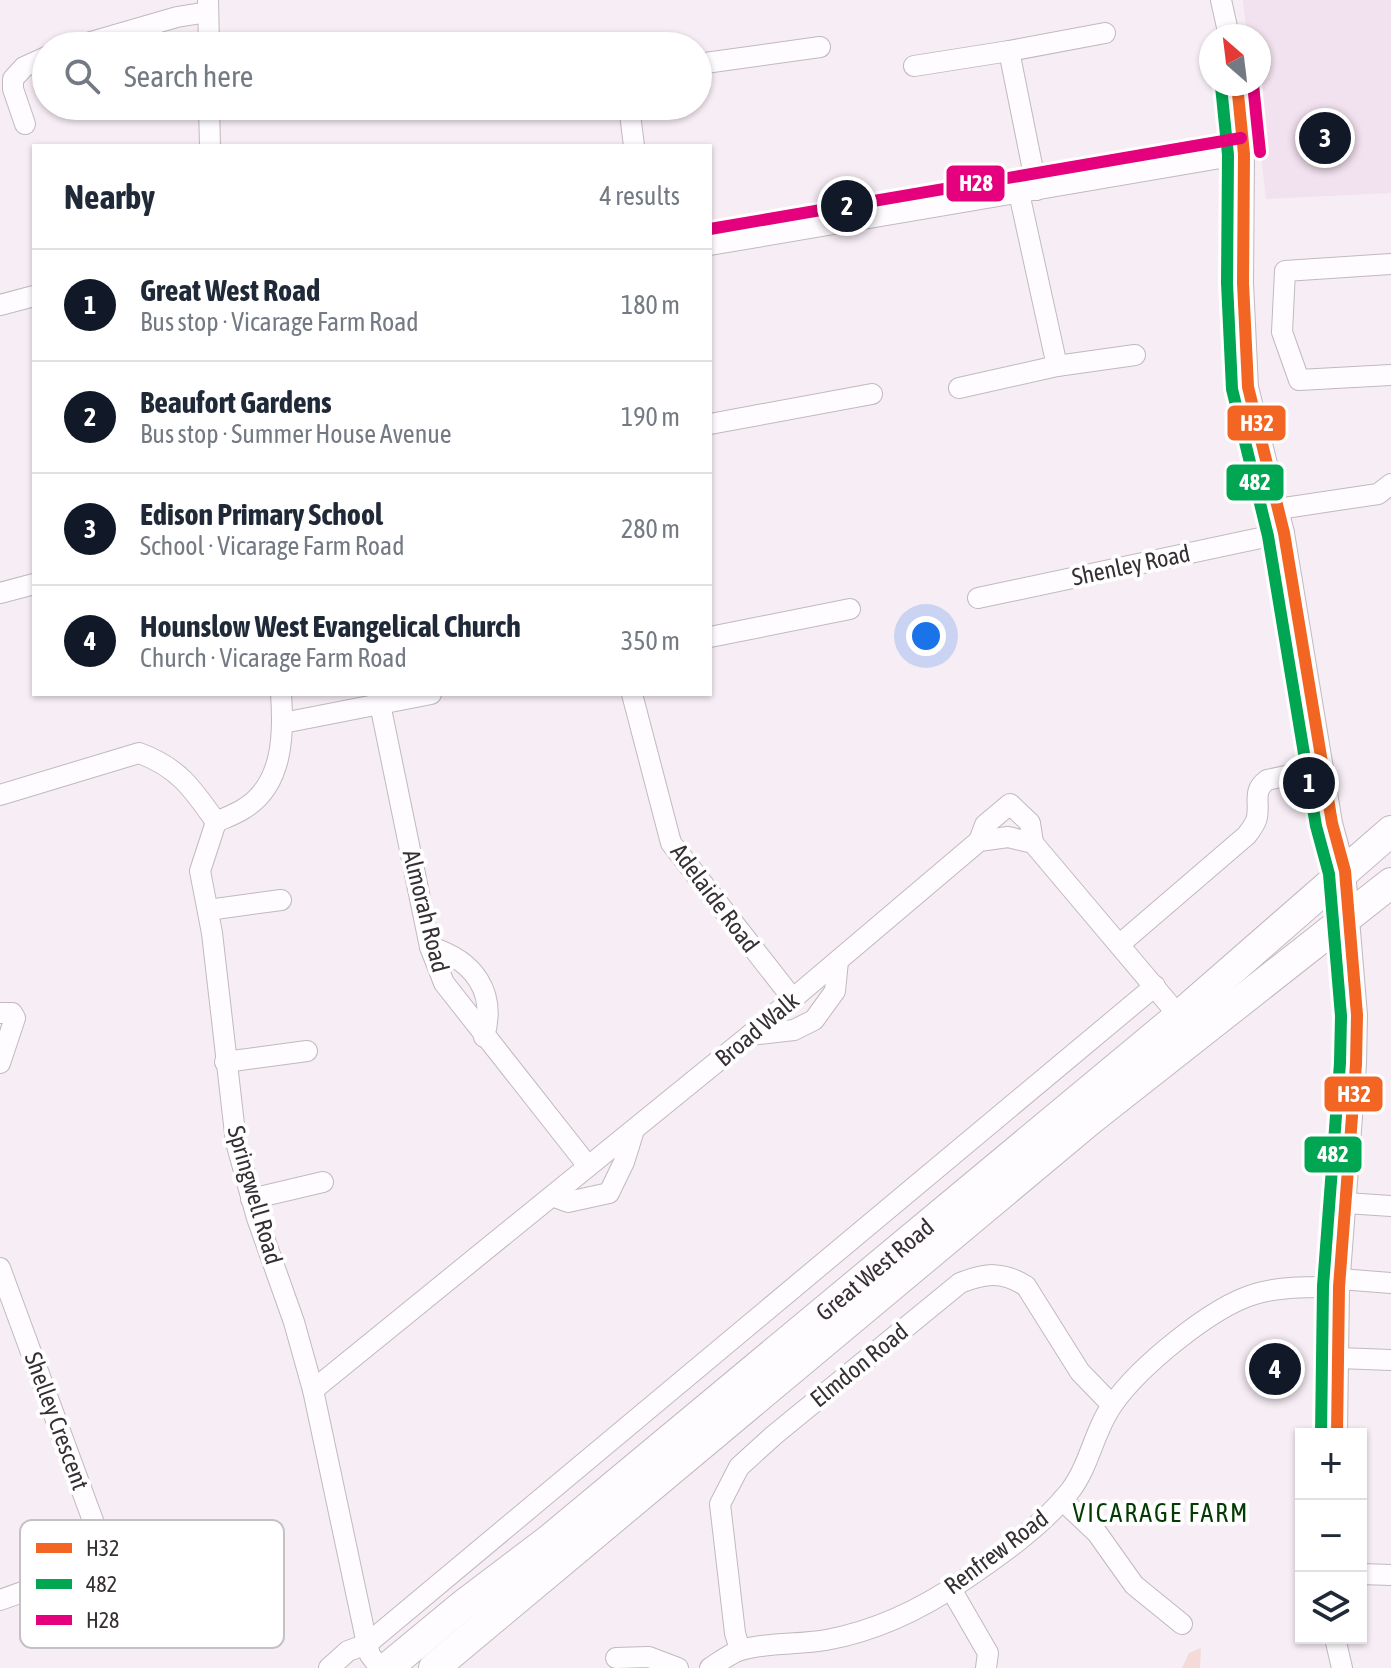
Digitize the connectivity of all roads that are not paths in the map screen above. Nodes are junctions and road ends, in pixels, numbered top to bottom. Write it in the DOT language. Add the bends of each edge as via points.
graph roads {
  1 [pos="1221,0"];
  2 [pos="208,6"];
  3 [pos="1226,24"];
  4 [pos="125,32"];
  5 [pos="209,32"];
  6 [pos="1105,33"];
  7 [pos="820,47"];
  8 [pos="1009,51"];
  9 [pos="712,62"];
  10 [pos="32,63"];
  11 [pos="914,66"];
  12 [pos="1238,96"];
  13 [pos="209,120"];
  14 [pos="631,120"];
  15 [pos="25,124"];
  16 [pos="210,144"];
  17 [pos="634,144"];
  18 [pos="1244,154"];
  19 [pos="1028,192"];
  20 [pos="712,245"];
  21 [pos="1391,264"];
  22 [pos="32,297"];
  23 [pos="0,305"];
  24 [pos="1244,330"];
  25 [pos="1282,332"];
  26 [pos="1135,355"];
  27 [pos="1057,366"];
  28 [pos="1391,375"];
  29 [pos="959,388"];
  30 [pos="872,394"];
  31 [pos="712,424"];
  32 [pos="1391,484"];
  33 [pos="1278,509"];
  34 [pos="1284,533"];
  35 [pos="32,585"];
  36 [pos="0,593"];
  37 [pos="978,598"];
  38 [pos="850,609"];
  39 [pos="712,637"];
  40 [pos="281,696"];
  41 [pos="421,696"];
  42 [pos="633,696"];
  43 [pos="380,704"];
  44 [pos="283,723"];
  45 [pos="1323,768"];
  46 [pos="0,795"];
  47 [pos="216,822"];
  48 [pos="1391,831"];
  49 [pos="979,841"];
  50 [pos="1033,843"];
  51 [pos="1391,858"];
  52 [pos="1345,871"];
  53 [pos="1391,883"];
  54 [pos="281,900"];
  55 [pos="208,910"];
  56 [pos="1349,916"];
  57 [pos="1120,944"];
  58 [pos="430,947"];
  59 [pos="838,961"];
  60 [pos="1155,986"];
  61 [pos="793,999"];
  62 [pos="0,1013"];
  63 [pos="1179,1016"];
  64 [pos="750,1035"];
  65 [pos="484,1037"];
  66 [pos="307,1051"];
  67 [pos="225,1062"];
  68 [pos="0,1063"];
  69 [pos="634,1129"];
  70 [pos="588,1166"];
  71 [pos="323,1182"];
  72 [pos="552,1196"];
  73 [pos="251,1199"];
  74 [pos="1346,1203"];
  75 [pos="1391,1206"];
  76 [pos="0,1268"];
  77 [pos="1340,1283"];
  78 [pos="1391,1283"];
  79 [pos="1339,1358"];
  80 [pos="1391,1360"];
  81 [pos="313,1390"];
  82 [pos="1112,1405"];
  83 [pos="1337,1428"];
  84 [pos="1062,1500"];
  85 [pos="93,1520"];
  86 [pos="1367,1574"];
  87 [pos="1391,1575"];
  88 [pos="951,1589"];
  89 [pos="20,1593"];
  90 [pos="0,1600"];
  91 [pos="1182,1624"];
  92 [pos="367,1644"];
  93 [pos="1336,1644"];
  94 [pos="740,1650"];
  95 [pos="616,1658"];
  96 [pos="329,1668"];
  97 [pos="380,1668"];
  98 [pos="387,1668"];
  99 [pos="434,1668"];
  100 [pos="678,1668"];
  101 [pos="710,1668"];
  102 [pos="986,1668"];
  103 [pos="1342,1668"];
  1 -- 3 [label="street"];
  2 -- 4 [label="street"];
  2 -- 5 [label="street"];
  6 -- 8 [label="street"];
  7 -- 9 [label="street"];
  8 -- 11 [label="street"];
  8 -- 19 [label="street"];
  10 -- 15 [label="street" via="13,79"];
  12 -- 18 [label="street"];
  13 -- 16 [label="street"];
  14 -- 17 [label="street"];
  18 -- 19 [label="street"];
  18 -- 24 [label="street"];
  19 -- 20 [label="street"];
  19 -- 27 [label="street"];
  21 -- 25 [label="street" via="1285,271"];
  22 -- 23 [label="street"];
  24 -- 25 [label="street"];
  24 -- 33 [label="street" via="1248,387"];
  25 -- 28 [label="street" via="1299,380"];
  26 -- 27 [label="street"];
  27 -- 29 [label="street"];
  30 -- 31 [label="street"];
  32 -- 33 [label="street" via="1378,494"];
  33 -- 34 [label="street"];
  34 -- 37 [label="street, Shenley Road"];
  34 -- 45 [label="street"];
  35 -- 36 [label="street"];
  38 -- 39 [label="street"];
  40 -- 44 [label="street"];
  41 -- 43 [label="street"];
  42 -- 61 [label="street, Adelaide Road" via="671,843"];
  43 -- 44 [label="street"];
  43 -- 58 [label="street, Almorah Road"];
  44 -- 47 [label="street" via="271,781 246,808"];
  45 -- 52 [label="street"];
  45 -- 57 [label="street" via="1261,784 1257,818 1247,835"];
  46 -- 47 [label="street" via="139,753 178,772"];
  47 -- 55 [label="street, Springwell Road" via="200,871"];
  48 -- 52 [label="highway, Great West Road"];
  49 -- 50 [label="street" via="1008,837"];
  49 -- 50 [label="street, Broad Walk" via="985,825 1010,804 1030,823"];
  49 -- 59 [label="street, Broad Walk"];
  50 -- 57 [label="street"];
  51 -- 52 [label="highway" via="1365,874"];
  52 -- 56 [label="street"];
  52 -- 63 [label="highway, Great West Road"];
  53 -- 56 [label="highway, Great West Road"];
  54 -- 55 [label="street"];
  55 -- 67 [label="street, Springwell Road"];
  56 -- 74 [label="street" via="1357,1015"];
  56 -- 99 [label="highway, Great West Road" via="1078,1130"];
  57 -- 60 [label="street"];
  58 -- 65 [label="street, Almorah Road" via="444,983"];
  58 -- 65 [label="street" via="460,961 481,985 488,999"];
  59 -- 61 [label="street, Broad Walk"];
  59 -- 64 [label="street" via="835,991 814,1020 794,1030"];
  60 -- 63 [label="street"];
  60 -- 92 [label="street"];
  61 -- 64 [label="street, Broad Walk"];
  62 -- 68 [label="street" via="15,1018"];
  63 -- 98 [label="highway, Great West Road" via="561,1530"];
  64 -- 69 [label="street, Broad Walk"];
  65 -- 70 [label="street, Almorah Road"];
  66 -- 67 [label="street"];
  67 -- 73 [label="street, Springwell Road" via="236,1142"];
  69 -- 70 [label="street, Broad Walk"];
  69 -- 72 [label="street" via="609,1193 568,1202"];
  70 -- 72 [label="street, Broad Walk"];
  71 -- 73 [label="street"];
  72 -- 81 [label="street, Broad Walk"];
  73 -- 81 [label="street, Springwell Road"];
  74 -- 75 [label="street"];
  74 -- 77 [label="street"];
  76 -- 85 [label="street, Shelley Crescent"];
  77 -- 78 [label="street, Renfrew Road"];
  77 -- 79 [label="street"];
  77 -- 82 [label="street, Renfrew Road" via="1257,1293 1226,1307 1178,1340"];
  79 -- 80 [label="street"];
  79 -- 83 [label="street"];
  81 -- 92 [label="street, Springwell Road"];
  82 -- 84 [label="street, Renfrew Road"];
  82 -- 94 [label="street, Elmdon Road" via="1080,1372 1026,1286 996,1275 960,1283 739,1467 720,1504"];
  84 -- 88 [label="street, Renfrew Road"];
  84 -- 91 [label="street" via="1097,1533 1134,1585"];
  86 -- 87 [label="street"];
  88 -- 94 [label="street, Renfrew Road" via="864,1631"];
  88 -- 102 [label="street" via="988,1653"];
  89 -- 90 [label="street, Shelley Crescent"];
  92 -- 96 [label="street" via="348,1651"];
  92 -- 97 [label="street, Springwell Road"];
  93 -- 103 [label="street"];
  94 -- 101 [label="street, Renfrew Road"];
  95 -- 100 [label="street" via="649,1657"];
}
